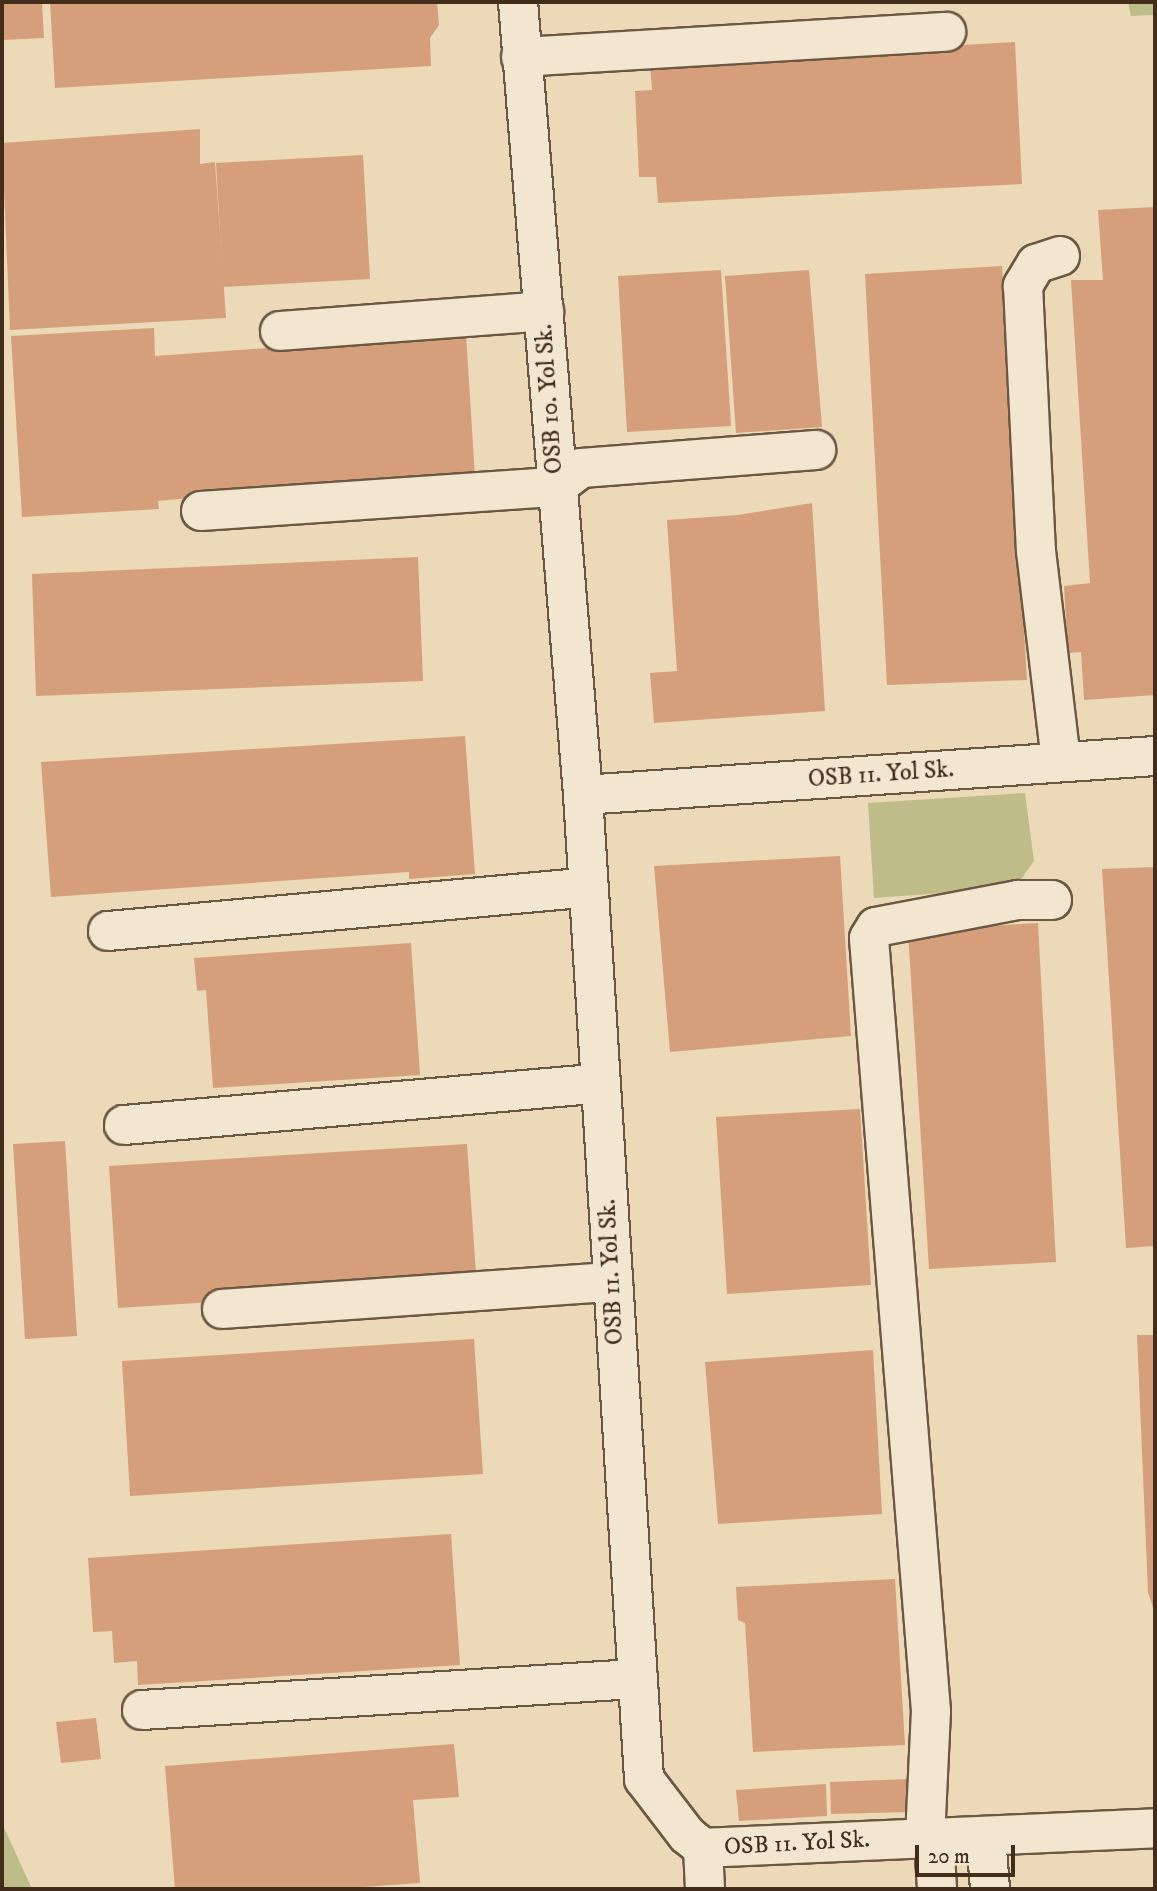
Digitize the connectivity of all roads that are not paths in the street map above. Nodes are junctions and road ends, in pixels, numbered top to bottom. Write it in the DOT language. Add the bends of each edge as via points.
graph roads {
  1 [pos="518,2"];
  2 [pos="946,32"];
  3 [pos="522,57"];
  4 [pos="1060,256"];
  5 [pos="544,311"];
  6 [pos="280,331"];
  7 [pos="816,450"];
  8 [pos="556,487"];
  9 [pos="201,511"];
  10 [pos="1155,756"];
  11 [pos="1062,762"];
  12 [pos="583,795"];
  13 [pos="588,887"];
  14 [pos="1052,900"];
  15 [pos="108,931"];
  16 [pos="600,1083"];
  17 [pos="124,1125"];
  18 [pos="613,1282"];
  19 [pos="222,1309"];
  20 [pos="638,1679"];
  21 [pos="142,1710"];
  22 [pos="1155,1828"];
  23 [pos="986,1836"];
  24 [pos="929,1838"];
  25 [pos="703,1848"];
  26 [pos="705,1889"];
  27 [pos="937,1889"];
  28 [pos="990,1889"];
  1 -- 3 [label="street, OSB 10. Yol Sk."];
  2 -- 3 [label="street"];
  3 -- 5 [label="street, OSB 10. Yol Sk."];
  4 -- 11 [label="street" via="1036,264 1023,286 1036,551"];
  5 -- 6 [label="street"];
  5 -- 8 [label="street, OSB 10. Yol Sk."];
  7 -- 8 [label="street" via="581,468"];
  8 -- 9 [label="street"];
  8 -- 12 [label="street, OSB 10. Yol Sk."];
  10 -- 11 [label="street, OSB 11. Yol Sk."];
  11 -- 12 [label="street, OSB 11. Yol Sk."];
  12 -- 13 [label="street, OSB 11. Yol Sk."];
  13 -- 15 [label="street"];
  13 -- 16 [label="street, OSB 11. Yol Sk."];
  14 -- 24 [label="street" via="1018,900 876,927 869,938 931,1711"];
  16 -- 17 [label="street"];
  16 -- 18 [label="street, OSB 11. Yol Sk."];
  18 -- 19 [label="street"];
  18 -- 20 [label="street, OSB 11. Yol Sk."];
  20 -- 21 [label="street"];
  20 -- 25 [label="street, OSB 11. Yol Sk." via="644,1779 687,1835"];
  22 -- 23 [label="street, OSB 11. Yol Sk."];
  23 -- 24 [label="street, OSB 11. Yol Sk."];
  23 -- 28 [label="street"];
  24 -- 25 [label="street, OSB 11. Yol Sk."];
  24 -- 27 [label="street"];
  25 -- 26 [label="street"];
}
